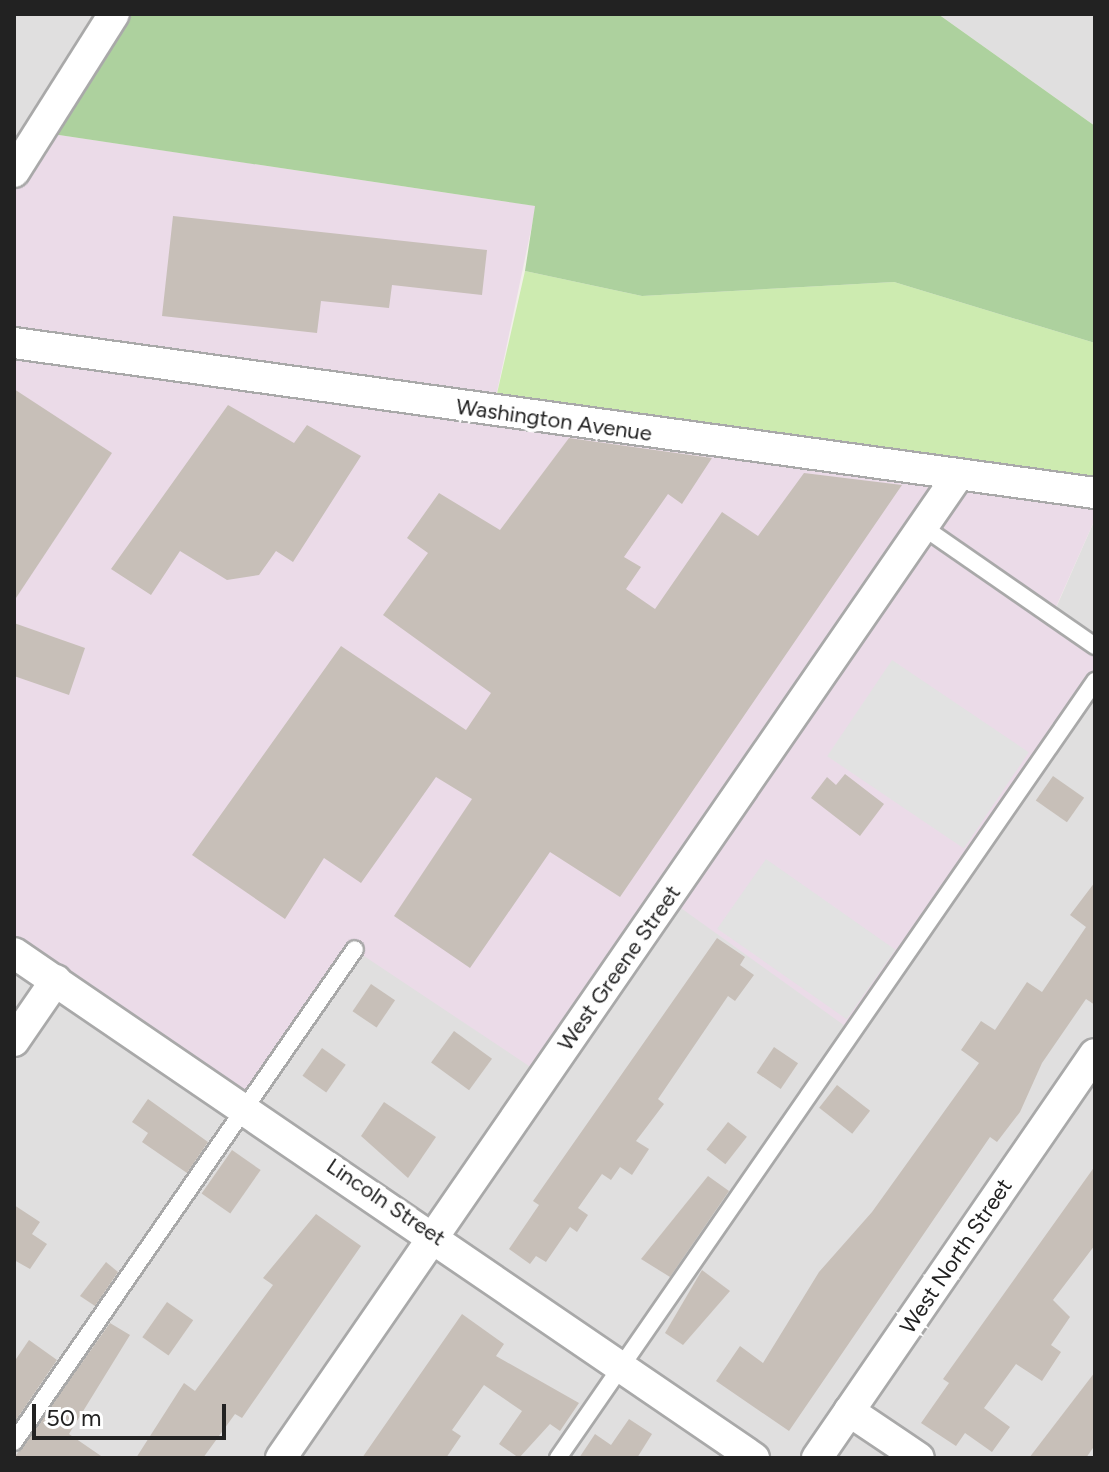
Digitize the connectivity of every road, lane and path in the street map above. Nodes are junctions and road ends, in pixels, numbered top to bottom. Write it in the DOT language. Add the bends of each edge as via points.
graph roads {
  1 [pos="114,14"];
  2 [pos="14,172"];
  3 [pos="14,343"];
  4 [pos="957,477"];
  5 [pos="1095,493"];
  6 [pos="923,527"];
  7 [pos="1095,646"];
  8 [pos="1095,681"];
  9 [pos="355,949"];
  10 [pos="14,953"];
  11 [pos="56,980"];
  12 [pos="14,1041"];
  13 [pos="1095,1054"];
  14 [pos="243,1105"];
  15 [pos="435,1234"];
  16 [pos="621,1364"];
  17 [pos="849,1411"];
  18 [pos="14,1442"];
  19 [pos="281,1458"];
  20 [pos="558,1458"];
  21 [pos="754,1458"];
  22 [pos="817,1458"];
  23 [pos="919,1458"];
  1 -- 2 [label="street"];
  3 -- 4 [label="street, Washington Avenue"];
  4 -- 5 [label="street, Washington Avenue"];
  4 -- 6 [label="street, West Greene Street"];
  6 -- 7 [label="lane"];
  6 -- 15 [label="street, West Greene Street"];
  8 -- 16 [label="lane"];
  9 -- 14 [label="lane"];
  10 -- 11 [label="street, Lincoln Street"];
  11 -- 12 [label="street"];
  11 -- 14 [label="street, Lincoln Street"];
  13 -- 17 [label="street, West North Street"];
  14 -- 15 [label="street, Lincoln Street"];
  14 -- 18 [label="lane"];
  15 -- 16 [label="street, Lincoln Street"];
  15 -- 19 [label="street, West Greene Street"];
  16 -- 20 [label="lane"];
  16 -- 21 [label="street, Lincoln Street"];
  17 -- 22 [label="street, West North Street"];
  17 -- 23 [label="street"];
}
